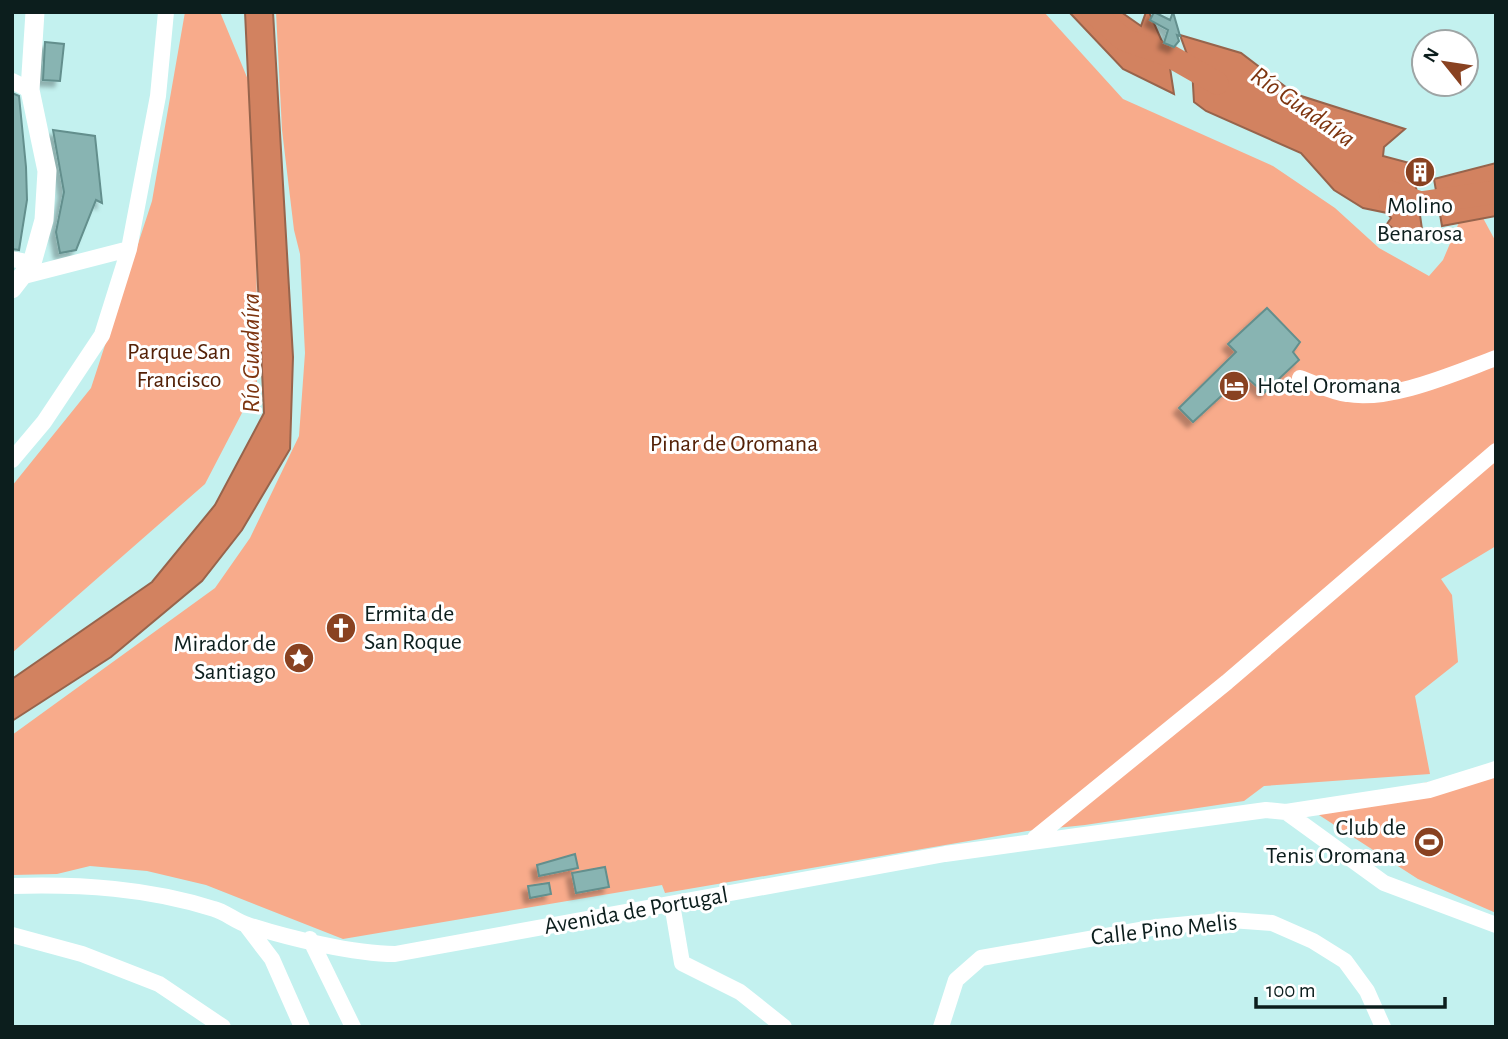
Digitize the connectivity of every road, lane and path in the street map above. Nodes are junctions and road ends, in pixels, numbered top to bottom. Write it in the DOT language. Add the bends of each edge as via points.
graph roads {
  1 [pos="35,12"];
  2 [pos="166,12"];
  3 [pos="21,86"];
  4 [pos="129,249"];
  5 [pos="12,258"];
  6 [pos="23,276"];
  7 [pos="1496,358"];
  8 [pos="1300,378"];
  9 [pos="1496,451"];
  10 [pos="12,460"];
  11 [pos="1496,769"];
  12 [pos="1286,811"];
  13 [pos="1034,840"];
  14 [pos="12,886"];
  15 [pos="672,904"];
  16 [pos="246,925"];
  17 [pos="1496,925"];
  18 [pos="12,935"];
  19 [pos="310,939"];
  20 [pos="223,1027"];
  21 [pos="302,1027"];
  22 [pos="353,1027"];
  23 [pos="784,1027"];
  24 [pos="942,1027"];
  25 [pos="1383,1027"];
  1 -- 3 [label="main road"];
  2 -- 4 [label="street" via="158,96"];
  3 -- 6 [label="main road" via="47,171 44,220"];
  4 -- 6 [label="street"];
  4 -- 10 [label="street" via="102,335 44,422"];
  5 -- 6 [label="street"];
  7 -- 8 [label="street" via="1380,394 1347,394"];
  9 -- 13 [label="street"];
  11 -- 12 [label="street, Avenida de Portugal" via="1429,790"];
  12 -- 13 [label="street, Avenida de Portugal"];
  12 -- 17 [label="street" via="1384,883"];
  13 -- 15 [label="street, Avenida de Portugal"];
  14 -- 16 [label="street, Avenida de Portugal" via="89,885 152,893 217,909"];
  15 -- 19 [label="street, Avenida de Portugal" via="395,954 369,954"];
  15 -- 23 [label="street" via="682,963 740,992"];
  16 -- 19 [label="street, Avenida de Portugal"];
  16 -- 21 [label="street" via="272,959"];
  18 -- 20 [label="street" via="82,954 159,984"];
  19 -- 22 [label="street"];
  24 -- 25 [label="street, Calle Pino Melis" via="956,980 981,958 1157,927 1231,920 1272,923 1345,961 1367,991"];
}
